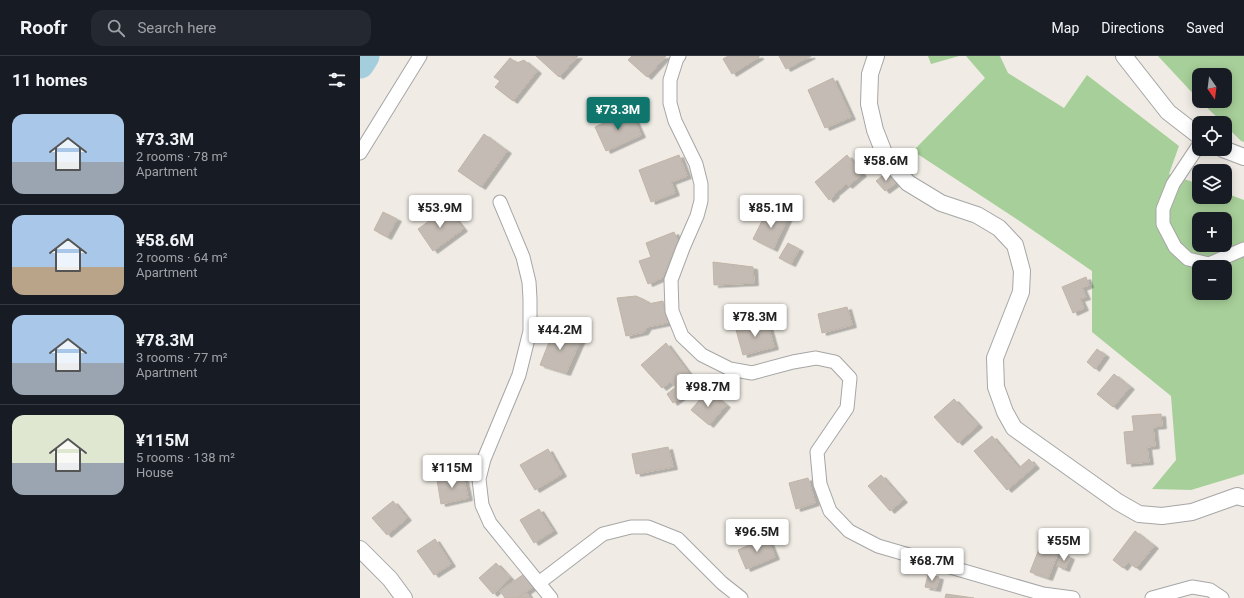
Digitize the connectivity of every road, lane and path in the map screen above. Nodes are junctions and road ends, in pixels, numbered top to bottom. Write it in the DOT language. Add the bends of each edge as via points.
graph roads {
  1 [pos="420,56"];
  2 [pos="679,56"];
  3 [pos="876,56"];
  4 [pos="1124,56"];
  5 [pos="1192,131"];
  6 [pos="1232,152"];
  7 [pos="360,153"];
  8 [pos="1192,156"];
  9 [pos="1244,157"];
  10 [pos="500,202"];
  11 [pos="1244,249"];
  12 [pos="1244,498"];
  13 [pos="360,549"];
  14 [pos="540,582"];
  15 [pos="404,598"];
  16 [pos="551,598"];
  17 [pos="741,598"];
  18 [pos="1073,598"];
  19 [pos="1152,598"];
  20 [pos="1222,598"];
  1 -- 7 [label="street"];
  2 -- 18 [label="street" via="670,80 670,103 675,121 696,164 701,184 701,201 697,216 671,280 672,311 682,336 702,355 730,369 752,373 816,358 835,362 850,378 846,408 817,452 820,484 830,511 848,531 878,546 1044,594"];
  3 -- 12 [label="street" via="870,74 868,104 886,158 908,183 941,203 977,215 999,228 1015,246 1022,271 1021,292 995,358 996,387 1014,428 1118,502 1139,514 1162,516 1192,512 1237,496"];
  4 -- 5 [label="street" via="1168,112"];
  6 -- 9 [label="street"];
  8 -- 11 [label="street" via="1173,184 1164,209 1163,224 1175,247 1188,259 1209,264"];
  10 -- 14 [label="street" via="523,257 529,282 530,331 519,375 484,459 479,479 482,505 490,523"];
  13 -- 15 [label="street" via="390,578"];
  14 -- 16 [label="street"];
  14 -- 17 [label="street" via="603,534 648,527 678,539 722,583"];
  19 -- 20 [label="street" via="1192,587 1210,590"];
}
